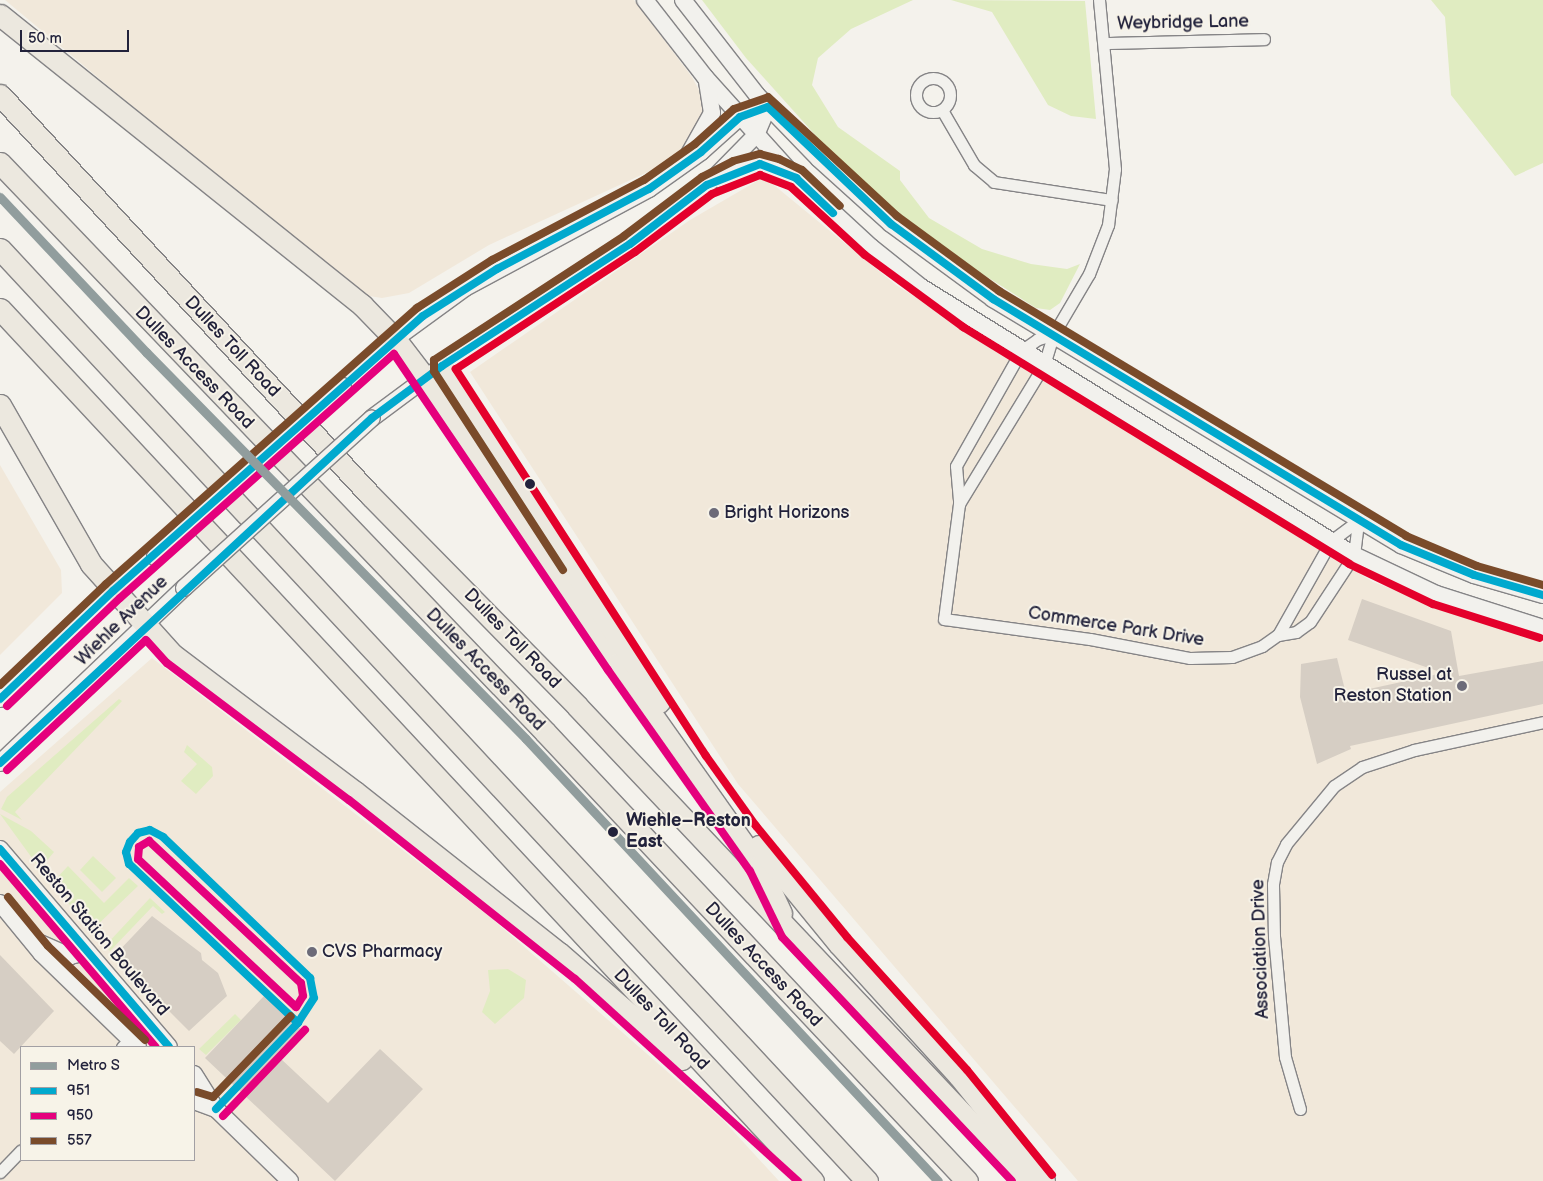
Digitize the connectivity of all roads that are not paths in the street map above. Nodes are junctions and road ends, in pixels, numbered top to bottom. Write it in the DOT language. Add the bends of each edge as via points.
graph roads {
  1 [pos="645,0"];
  2 [pos="683,0"];
  3 [pos="1099,0"];
  4 [pos="0,14"];
  5 [pos="1264,39"];
  6 [pos="1104,43"];
  7 [pos="705,77"];
  8 [pos="0,95"];
  9 [pos="768,107"];
  10 [pos="942,110"];
  11 [pos="740,117"];
  12 [pos="756,135"];
  13 [pos="0,163"];
  14 [pos="676,172"];
  15 [pos="796,178"];
  16 [pos="707,185"];
  17 [pos="1112,200"];
  18 [pos="0,248"];
  19 [pos="0,309"];
  20 [pos="1053,335"];
  21 [pos="395,339"];
  22 [pos="1021,351"];
  23 [pos="1044,366"];
  24 [pos="434,372"];
  25 [pos="0,405"];
  26 [pos="959,504"];
  27 [pos="1358,521"];
  28 [pos="1331,541"];
  29 [pos="1354,555"];
  30 [pos="113,591"];
  31 [pos="1543,595"];
  32 [pos="147,626"];
  33 [pos="1543,628"];
  34 [pos="1278,634"];
  35 [pos="0,699"];
  36 [pos="1543,722"];
  37 [pos="0,763"];
  38 [pos="0,849"];
  39 [pos="0,903"];
  40 [pos="790,931"];
  41 [pos="27,937"];
  42 [pos="86,952"];
  43 [pos="146,1022"];
  44 [pos="130,1044"];
  45 [pos="168,1046"];
  46 [pos="195,1076"];
  47 [pos="195,1101"];
  48 [pos="216,1109"];
  49 [pos="1300,1109"];
  50 [pos="20,1151"];
  51 [pos="791,1158"];
  52 [pos="0,1172"];
  53 [pos="290,1181"];
  54 [pos="813,1181"];
  55 [pos="867,1181"];
  56 [pos="967,1181"];
  57 [pos="1026,1181"];
  58 [pos="1044,1181"];
  1 -- 7 [label="main road"];
  2 -- 9 [label="main road"];
  3 -- 6 [label="street"];
  4 -- 21 [label="highway" via="362,305"];
  5 -- 6 [label="street, Weybridge Lane"];
  6 -- 17 [label="street" via="1113,138"];
  7 -- 11 [label="main road"];
  7 -- 14 [label="main road" via="712,97 711,117 699,141"];
  8 -- 40 [label="highway, Dulles Toll Road" via="363,488 577,706"];
  9 -- 11 [label="main road, Wiehle Avenue"];
  9 -- 12 [label="main road, Wiehle Avenue"];
  9 -- 20 [label="main road" via="890,224 992,299"];
  10 -- 17 [label="street" via="974,165 994,182"];
  11 -- 12 [label="main road"];
  11 -- 14 [label="main road, Wiehle Avenue"];
  12 -- 15 [label="main road"];
  12 -- 16 [label="main road, Wiehle Avenue"];
  13 -- 56 [label="highway, Dulles Access Road" via="538,725"];
  14 -- 21 [label="main road, Wiehle Avenue" via="464,288"];
  15 -- 16 [label="main road" via="760,164 737,170"];
  15 -- 22 [label="main road" via="871,247 921,287"];
  16 -- 24 [label="main road, Wiehle Avenue" via="630,244"];
  17 -- 20 [label="street" via="1100,250"];
  18 -- 55 [label="highway"];
  19 -- 51 [label="highway, Dulles Toll Road"];
  20 -- 22 [label="street" via="1038,339"];
  20 -- 23 [label="street"];
  20 -- 27 [label="main road"];
  21 -- 24 [label="highway"];
  21 -- 30 [label="main road, Wiehle Avenue, bridge" via="155,557"];
  22 -- 23 [label="main road"];
  22 -- 26 [label="street" via="962,450 955,481"];
  23 -- 26 [label="street"];
  23 -- 28 [label="main road"];
  24 -- 32 [label="main road, Wiehle Avenue, bridge" via="372,418 184,588"];
  24 -- 40 [label="highway" via="610,656 759,866"];
  24 -- 58 [label="highway" via="748,832 815,916 959,1076"];
  25 -- 30 [label="highway" via="90,564"];
  26 -- 34 [label="street, Commerce Park Drive" via="944,619 1212,659 1248,652"];
  27 -- 28 [label="street, Commerce Park Drive"];
  27 -- 29 [label="street, Commerce Park Drive"];
  27 -- 31 [label="main road" via="1450,567"];
  28 -- 29 [label="main road"];
  28 -- 34 [label="street, Commerce Park Drive"];
  29 -- 33 [label="main road" via="1436,594"];
  29 -- 34 [label="street, Commerce Park Drive" via="1310,622 1296,632"];
  30 -- 32 [label="highway"];
  30 -- 35 [label="main road, Wiehle Avenue"];
  32 -- 37 [label="main road, Wiehle Avenue"];
  32 -- 51 [label="highway" via="173,655 355,792 582,971"];
  36 -- 49 [label="street, Association Drive" via="1414,750 1362,766 1334,786 1286,844 1277,862 1273,884 1274,937 1285,1057"];
  38 -- 42 [label="main road, Reston Station Boulevard"];
  39 -- 41 [label="main road"];
  40 -- 57 [label="highway, Dulles Toll Road"];
  41 -- 42 [label="main road" via="70,956"];
  41 -- 44 [label="main road"];
  42 -- 43 [label="main road, Reston Station Boulevard"];
  43 -- 44 [label="street"];
  43 -- 45 [label="main road, Reston Station Boulevard"];
  46 -- 48 [label="main road"];
  47 -- 48 [label="main road"];
  48 -- 53 [label="main road"];
  50 -- 52 [label="street"];
  51 -- 54 [label="highway, Dulles Toll Road"];
}
